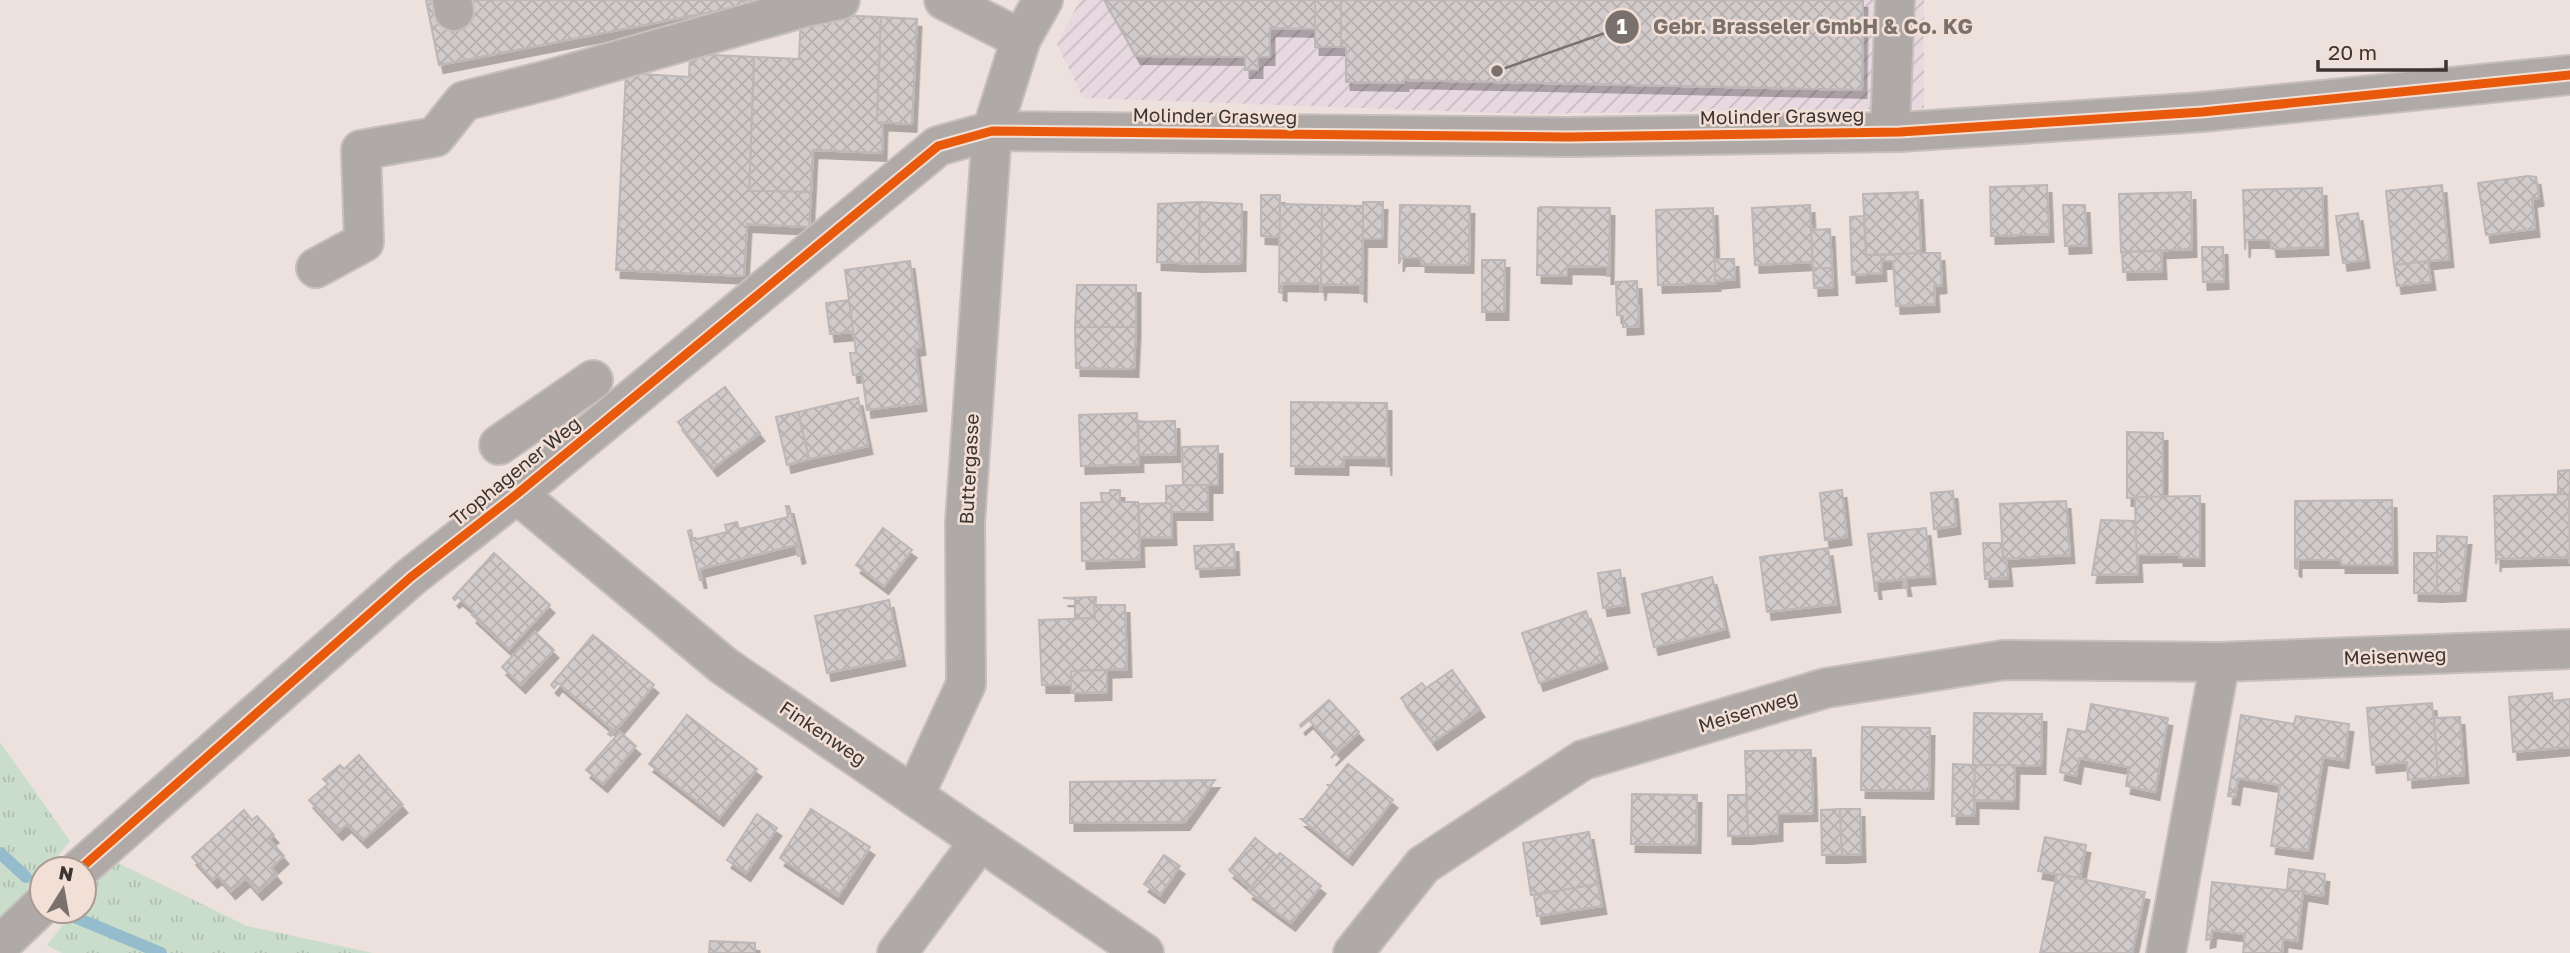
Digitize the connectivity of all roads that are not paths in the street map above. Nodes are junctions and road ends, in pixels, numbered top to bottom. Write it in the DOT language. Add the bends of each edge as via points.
graph roads {
  1 [pos="841,0"];
  2 [pos="944,0"];
  3 [pos="1043,0"];
  4 [pos="1895,0"];
  5 [pos="1021,39"];
  6 [pos="2570,75"];
  7 [pos="992,131"];
  8 [pos="1890,132"];
  9 [pos="316,268"];
  10 [pos="593,380"];
  11 [pos="499,445"];
  12 [pos="517,494"];
  13 [pos="2570,649"];
  14 [pos="2220,662"];
  15 [pos="914,796"];
  16 [pos="980,841"];
  17 [pos="96,855"];
  18 [pos="28,918"];
  19 [pos="0,945"];
  20 [pos="897,953"];
  21 [pos="1144,953"];
  22 [pos="1353,953"];
  23 [pos="2166,953"];
  1 -- 9 [label="street" via="802,8 550,88 464,102 435,137 361,150 364,242"];
  2 -- 5 [label="street"];
  3 -- 5 [label="street"];
  4 -- 8 [label="street"];
  5 -- 7 [label="street"];
  6 -- 8 [label="street, Molinder Grasweg" via="2202,112"];
  7 -- 8 [label="street, Molinder Grasweg" via="1555,137"];
  7 -- 12 [label="street, Trophagener Weg" via="938,146"];
  7 -- 15 [label="street, Buttergasse" via="965,523 966,684"];
  10 -- 11 [label="street"];
  12 -- 15 [label="street, Finkenweg" via="724,666"];
  12 -- 17 [label="street, Trophagener Weg" via="411,577"];
  13 -- 14 [label="street, Meisenweg"];
  14 -- 22 [label="street, Meisenweg" via="2004,660 1826,688 1583,760 1423,865"];
  14 -- 23 [label="street"];
  15 -- 16 [label="street, Finkenweg"];
  16 -- 20 [label="street"];
  16 -- 21 [label="street, Finkenweg"];
  18 -- 19 [label="street"];
}
